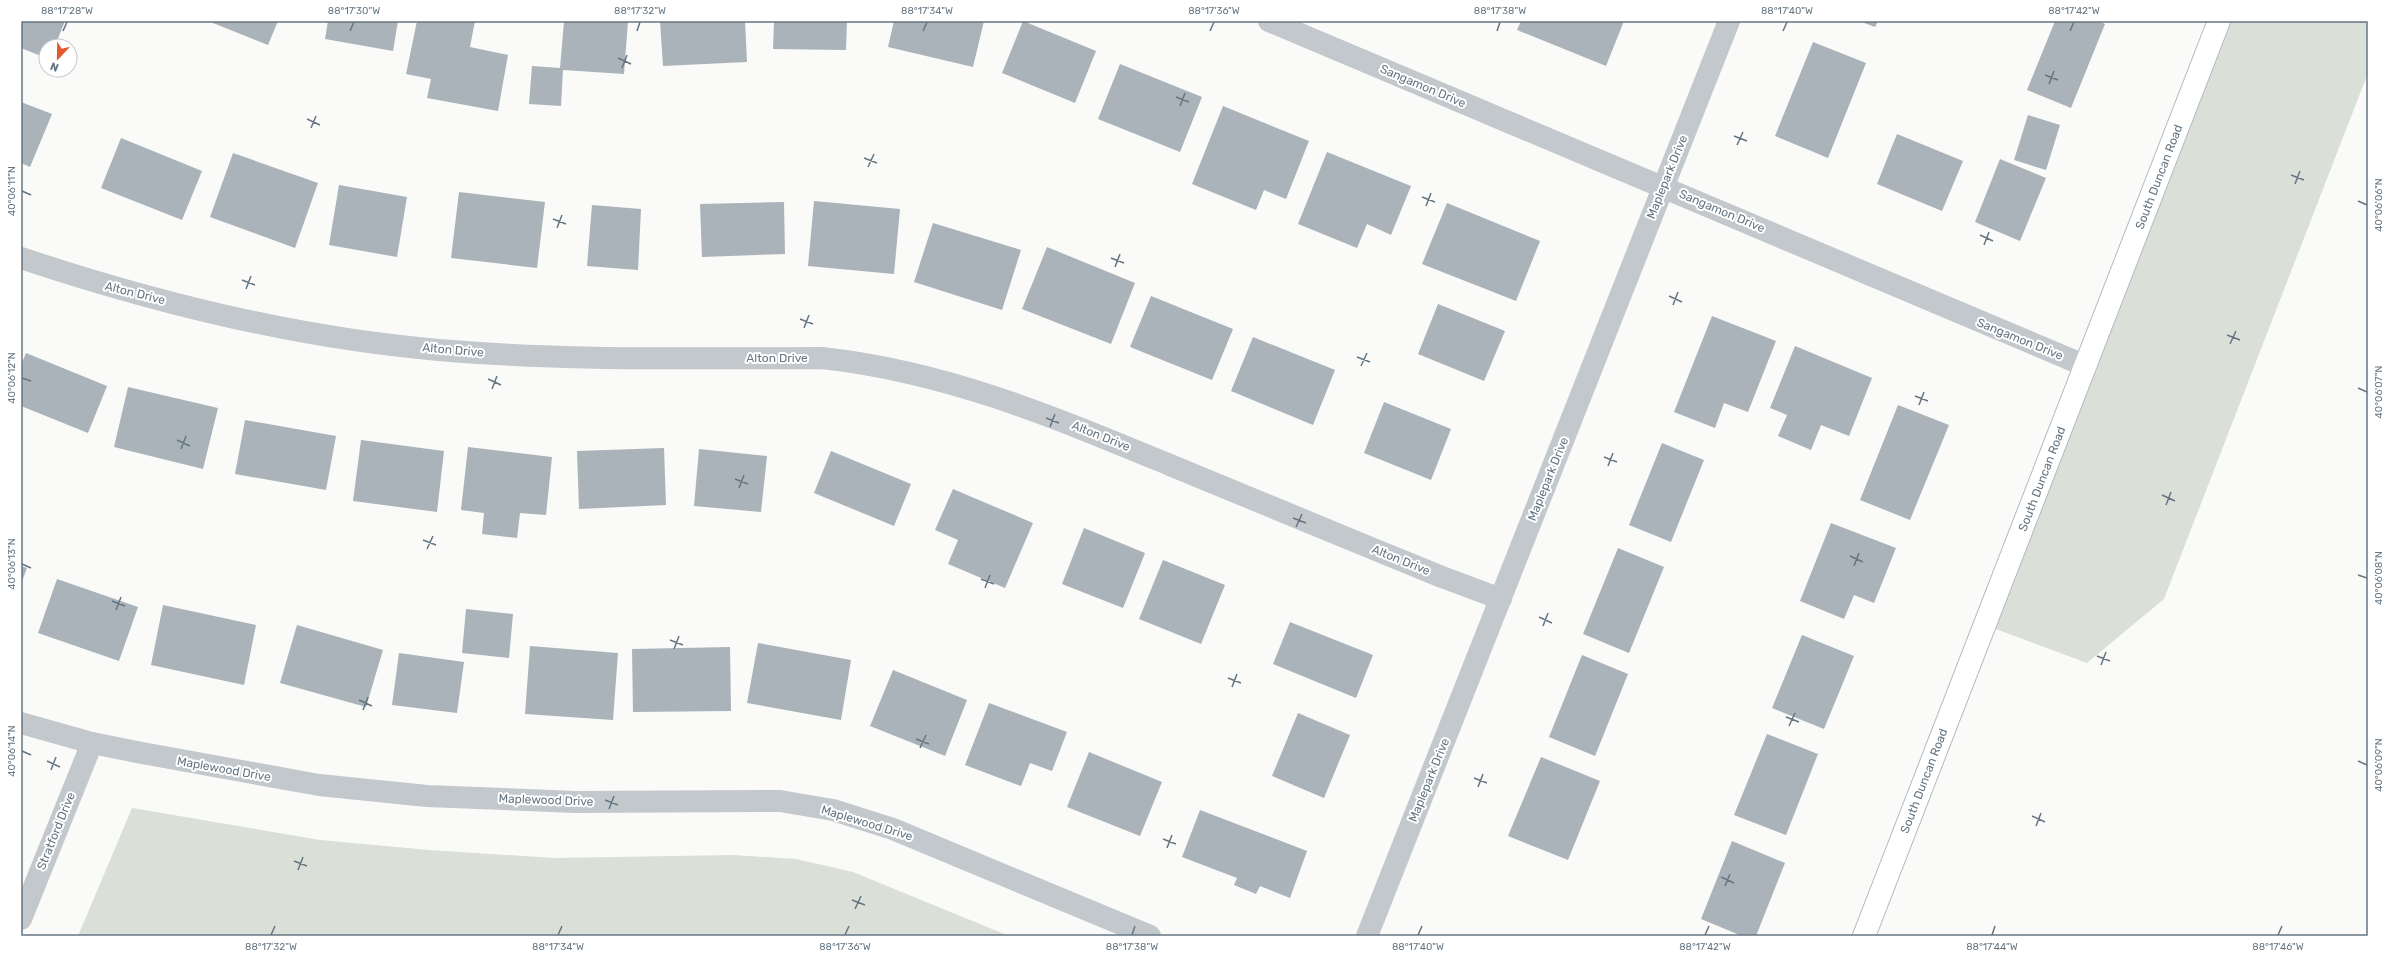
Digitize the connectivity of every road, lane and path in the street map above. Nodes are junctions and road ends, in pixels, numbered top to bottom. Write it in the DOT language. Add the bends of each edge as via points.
graph roads {
  1 [pos="1269,21"];
  2 [pos="1729,21"];
  3 [pos="2219,21"];
  4 [pos="1664,186"];
  5 [pos="21,258"];
  6 [pos="2086,366"];
  7 [pos="1501,599"];
  8 [pos="21,723"];
  9 [pos="92,742"];
  10 [pos="21,919"];
  11 [pos="1150,936"];
  12 [pos="1367,936"];
  13 [pos="1864,936"];
  1 -- 4 [label="street, Sangamon Drive"];
  2 -- 4 [label="street, Maplepark Drive"];
  3 -- 6 [label="main road, South Duncan Road"];
  4 -- 6 [label="street, Sangamon Drive" via="1942,307"];
  4 -- 7 [label="street, Maplepark Drive"];
  5 -- 7 [label="street, Alton Drive" via="98,284 256,323 329,337 438,350 548,357 822,358 866,363 952,382 1041,411"];
  6 -- 13 [label="main road, South Duncan Road"];
  7 -- 12 [label="street, Maplepark Drive"];
  8 -- 9 [label="street, Maplewood Drive"];
  9 -- 10 [label="street, Stratford Drive"];
  9 -- 11 [label="street, Maplewood Drive" via="187,763 311,783 427,796 575,802 780,801 833,810 893,829"];
}
